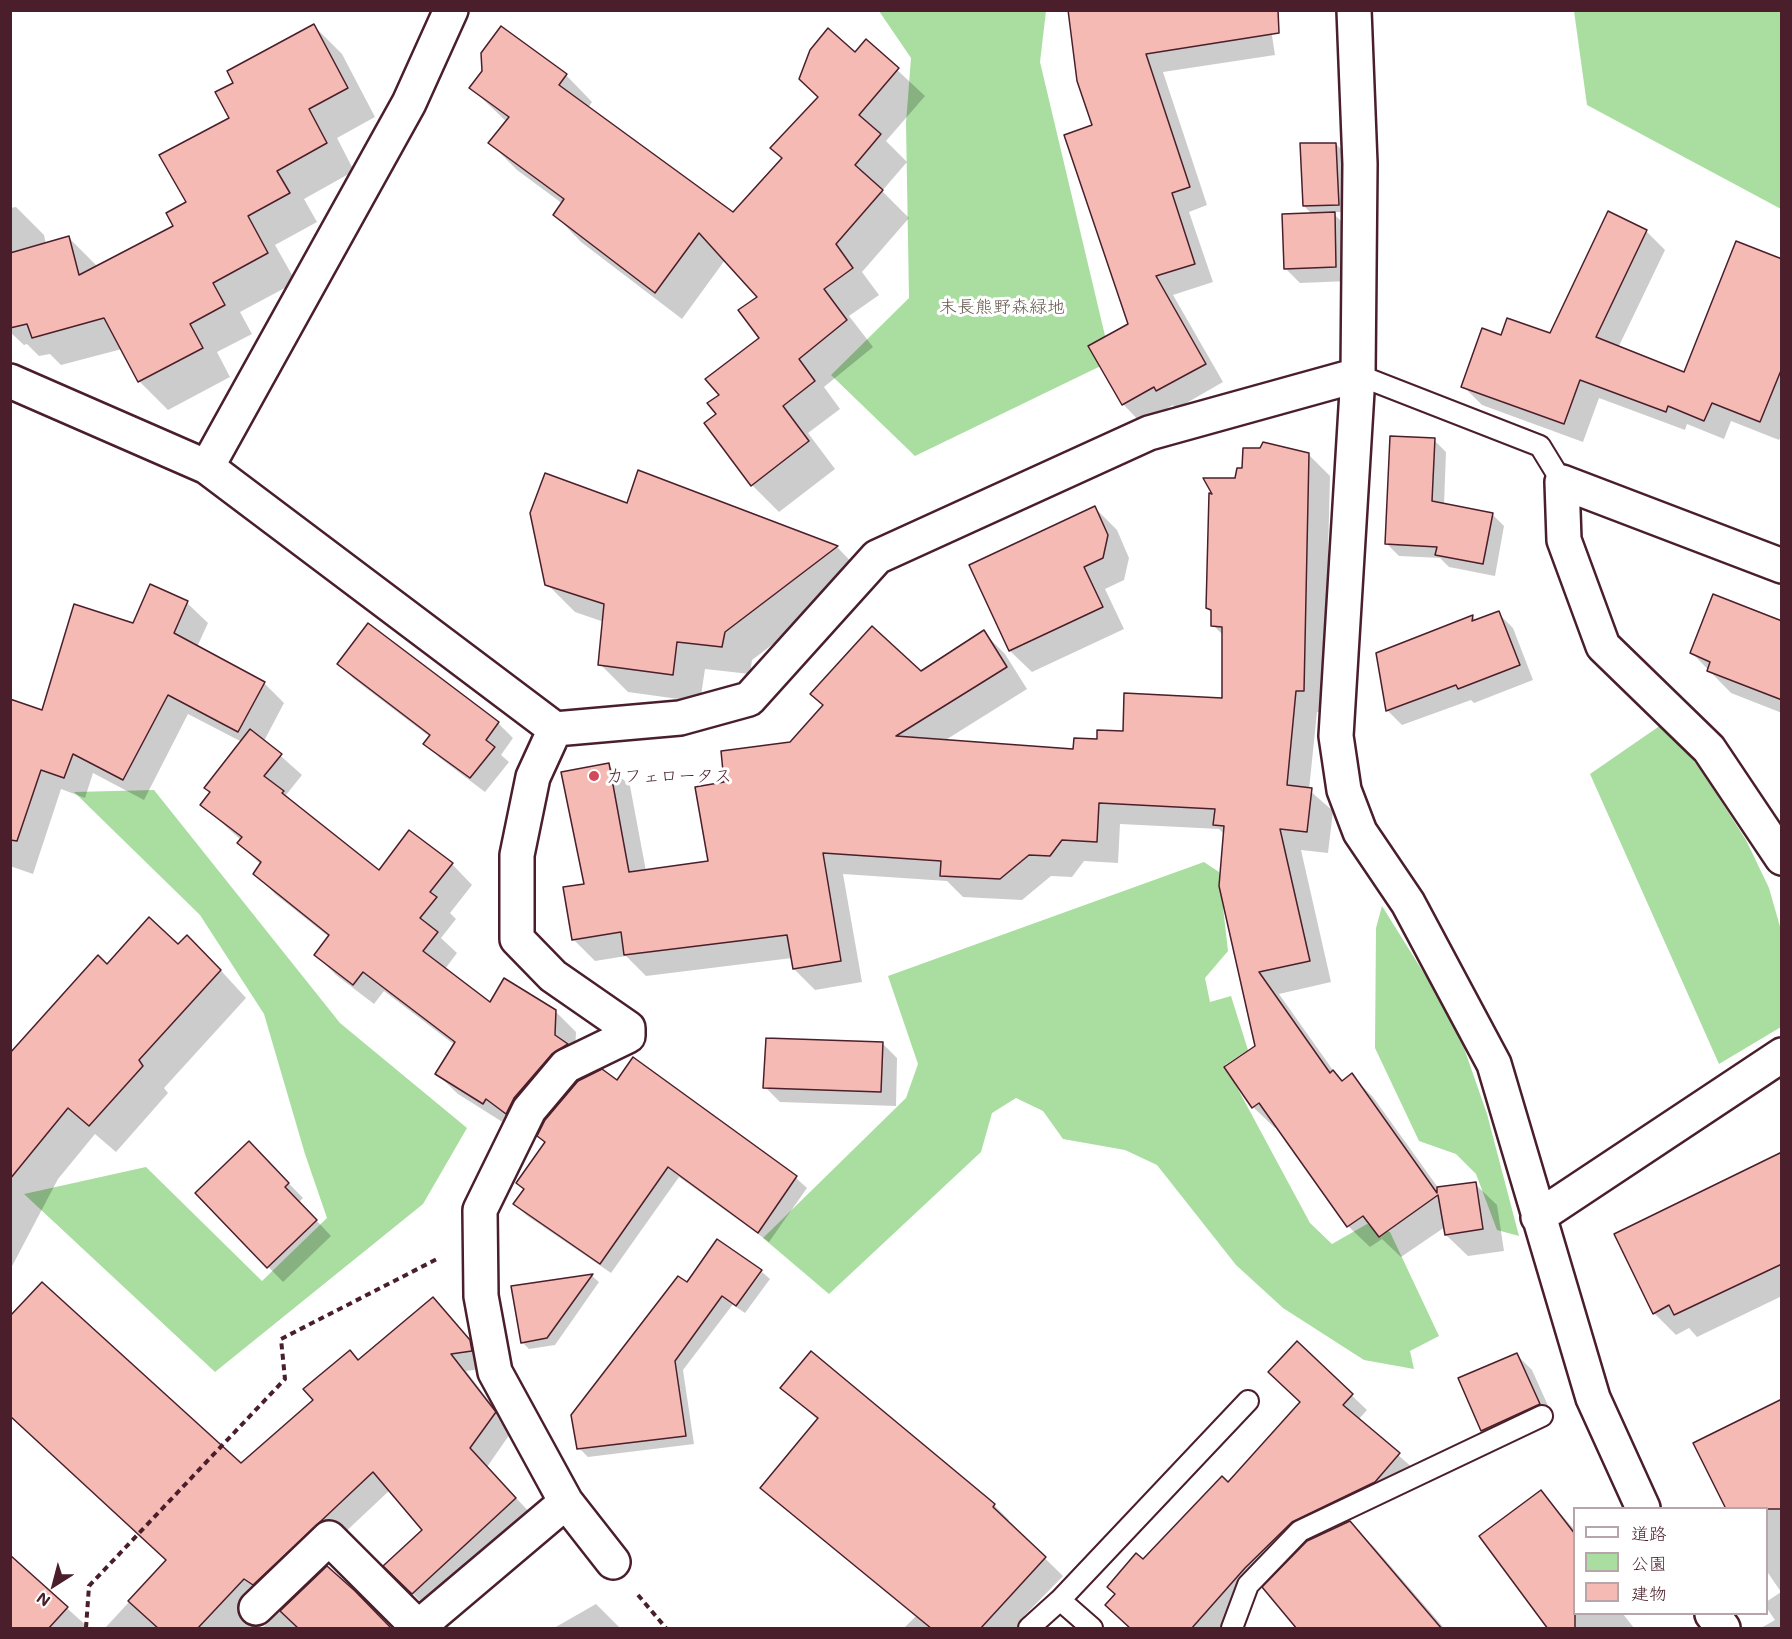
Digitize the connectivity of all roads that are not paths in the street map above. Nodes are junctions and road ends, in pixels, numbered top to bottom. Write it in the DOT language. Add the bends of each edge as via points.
graph roads {
  1 [pos="451,10"];
  2 [pos="1354,10"];
  3 [pos="1358,375"];
  4 [pos="10,381"];
  5 [pos="207,467"];
  6 [pos="1562,483"];
  7 [pos="1782,566"];
  8 [pos="555,729"];
  9 [pos="1782,858"];
  10 [pos="1782,1055"];
  11 [pos="1538,1217"];
  12 [pos="1248,1401"];
  13 [pos="1542,1416"];
  14 [pos="566,1502"];
  15 [pos="1642,1507"];
  16 [pos="613,1562"];
  17 [pos="1060,1600"];
  18 [pos="256,1608"];
  19 [pos="1713,1615"];
  20 [pos="417,1628"];
  21 [pos="1029,1629"];
  22 [pos="1092,1629"];
  23 [pos="1232,1629"];
  24 [pos="1723,1629"];
  1 -- 5 [label="street" via="410,102"];
  2 -- 3 [label="street" via="1360,164"];
  3 -- 6 [label="lane" via="1540,446"];
  3 -- 8 [label="street" via="1149,433 877,557 749,699 680,718"];
  3 -- 11 [label="street" via="1336,736 1344,790 1360,832 1408,903 1494,1064"];
  4 -- 5 [label="street"];
  5 -- 8 [label="street"];
  6 -- 7 [label="street"];
  6 -- 9 [label="street" via="1564,540 1603,646 1709,749"];
  8 -- 14 [label="street" via="533,777 517,855 517,939 553,976 628,1028 628,1036 566,1066 529,1110 480,1209 479,1238 481,1296 495,1372"];
  10 -- 11 [label="street"];
  11 -- 15 [label="street" via="1593,1398"];
  12 -- 17 [label="lane"];
  13 -- 23 [label="lane" via="1300,1531 1248,1585"];
  14 -- 16 [label="street"];
  14 -- 20 [label="street"];
  17 -- 21 [label="lane"];
  17 -- 22 [label="lane"];
  18 -- 20 [label="street" via="329,1538"];
  19 -- 24 [label="street"];
}
